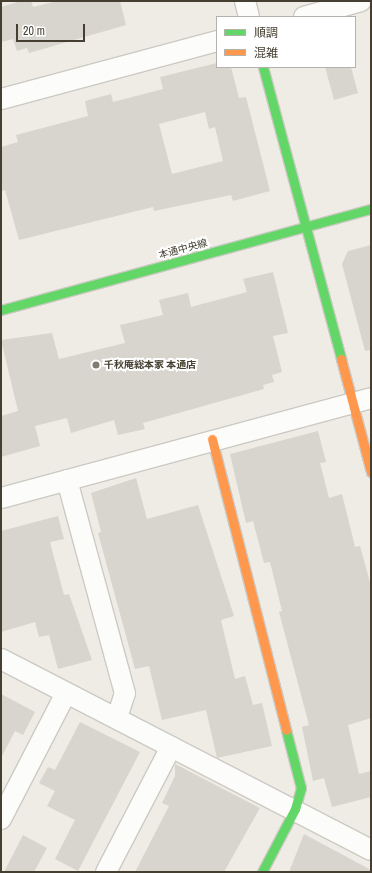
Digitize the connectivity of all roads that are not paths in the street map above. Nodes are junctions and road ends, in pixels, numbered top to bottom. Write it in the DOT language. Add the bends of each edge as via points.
graph roads {
  1 [pos="245,1"];
  2 [pos="361,1"];
  3 [pos="249,16"];
  4 [pos="308,16"];
  5 [pos="216,41"];
  6 [pos="262,68"];
  7 [pos="1,99"];
  8 [pos="371,209"];
  9 [pos="306,227"];
  10 [pos="1,310"];
  11 [pos="362,400"];
  12 [pos="212,439"];
  13 [pos="371,472"];
  14 [pos="67,480"];
  15 [pos="1,498"];
  16 [pos="1,659"];
  17 [pos="66,693"];
  18 [pos="117,718"];
  19 [pos="171,747"];
  20 [pos="295,810"];
  21 [pos="1,819"];
  22 [pos="371,850"];
  23 [pos="106,872"];
  24 [pos="262,872"];
  1 -- 3 [label="street"];
  2 -- 4 [label="street"];
  5 -- 7 [label="street"];
  6 -- 9 [label="street"];
  8 -- 9 [label="street, 本通中央線"];
  9 -- 10 [label="street, 本通中央線"];
  9 -- 11 [label="street"];
  11 -- 12 [label="street"];
  11 -- 13 [label="street"];
  12 -- 14 [label="street"];
  12 -- 20 [label="street" via="301,788"];
  14 -- 15 [label="street"];
  14 -- 18 [label="street" via="125,693"];
  16 -- 17 [label="street"];
  17 -- 18 [label="street"];
  17 -- 21 [label="street"];
  18 -- 19 [label="street"];
  19 -- 20 [label="street"];
  19 -- 23 [label="street"];
  20 -- 22 [label="street"];
  20 -- 24 [label="street"];
}
